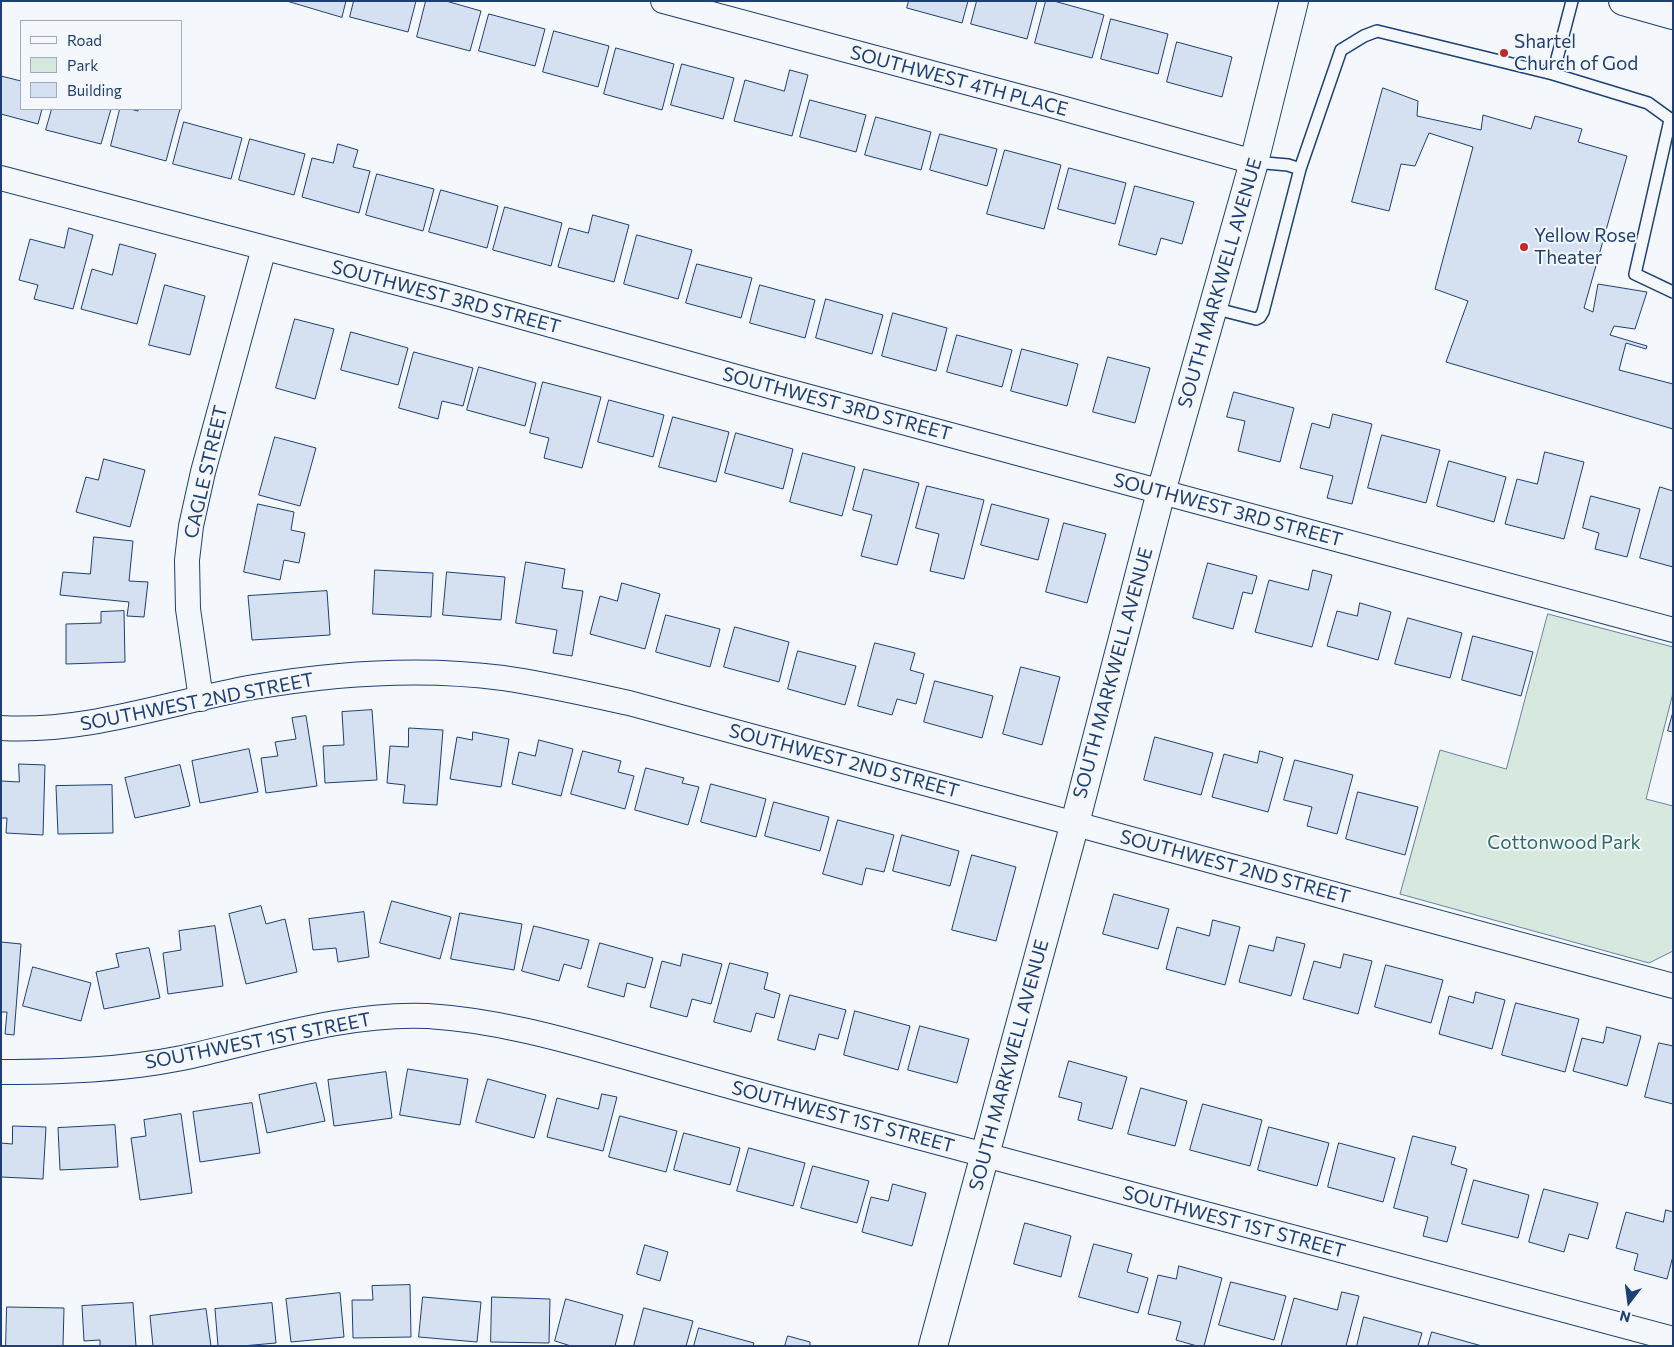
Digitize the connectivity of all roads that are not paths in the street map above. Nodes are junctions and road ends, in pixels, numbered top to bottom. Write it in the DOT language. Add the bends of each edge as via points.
graph roads {
  1 [pos="663,1"];
  2 [pos="1294,1"];
  3 [pos="1572,1"];
  4 [pos="1623,1"];
  5 [pos="1673,15"];
  6 [pos="1553,74"];
  7 [pos="1672,120"];
  8 [pos="1254,162"];
  9 [pos="1300,170"];
  10 [pos="1,178"];
  11 [pos="264,248"];
  12 [pos="1673,292"];
  13 [pos="1213,308"];
  14 [pos="1161,492"];
  15 [pos="1673,630"];
  16 [pos="201,699"];
  17 [pos="1,728"];
  18 [pos="1075,823"];
  19 [pos="1673,986"];
  20 [pos="1,1072"];
  21 [pos="986,1154"];
  22 [pos="1673,1340"];
  23 [pos="933,1346"];
  1 -- 8 [label="street, SOUTHWEST 4TH PLACE"];
  2 -- 8 [label="street, SOUTH MARKWELL AVENUE"];
  3 -- 6 [label="lane"];
  4 -- 5 [label="street"];
  6 -- 7 [label="lane" via="1648,103"];
  6 -- 9 [label="lane" via="1377,31 1340,50"];
  7 -- 12 [label="lane" via="1635,274"];
  8 -- 9 [label="lane" via="1288,165"];
  8 -- 13 [label="street, SOUTH MARKWELL AVENUE"];
  9 -- 13 [label="lane" via="1260,317 1256,319"];
  10 -- 11 [label="street, SOUTHWEST 3RD STREET"];
  11 -- 14 [label="street, SOUTHWEST 3RD STREET"];
  11 -- 16 [label="street, CAGLE STREET" via="191,526 187,560 188,609"];
  13 -- 14 [label="street, SOUTH MARKWELL AVENUE"];
  14 -- 15 [label="street, SOUTHWEST 3RD STREET"];
  14 -- 18 [label="street, SOUTH MARKWELL AVENUE"];
  16 -- 17 [label="street, SOUTHWEST 2ND STREET" via="62,728"];
  16 -- 18 [label="street, SOUTHWEST 2ND STREET" via="254,687 373,672 501,678 629,703"];
  18 -- 19 [label="street, SOUTHWEST 2ND STREET"];
  18 -- 21 [label="street, SOUTH MARKWELL AVENUE"];
  20 -- 21 [label="street, SOUTHWEST 1ST STREET" via="116,1068 177,1059 338,1023 381,1016 428,1016 490,1023 573,1042"];
  21 -- 22 [label="street, SOUTHWEST 1ST STREET"];
  21 -- 23 [label="street, SOUTH MARKWELL AVENUE"];
}
